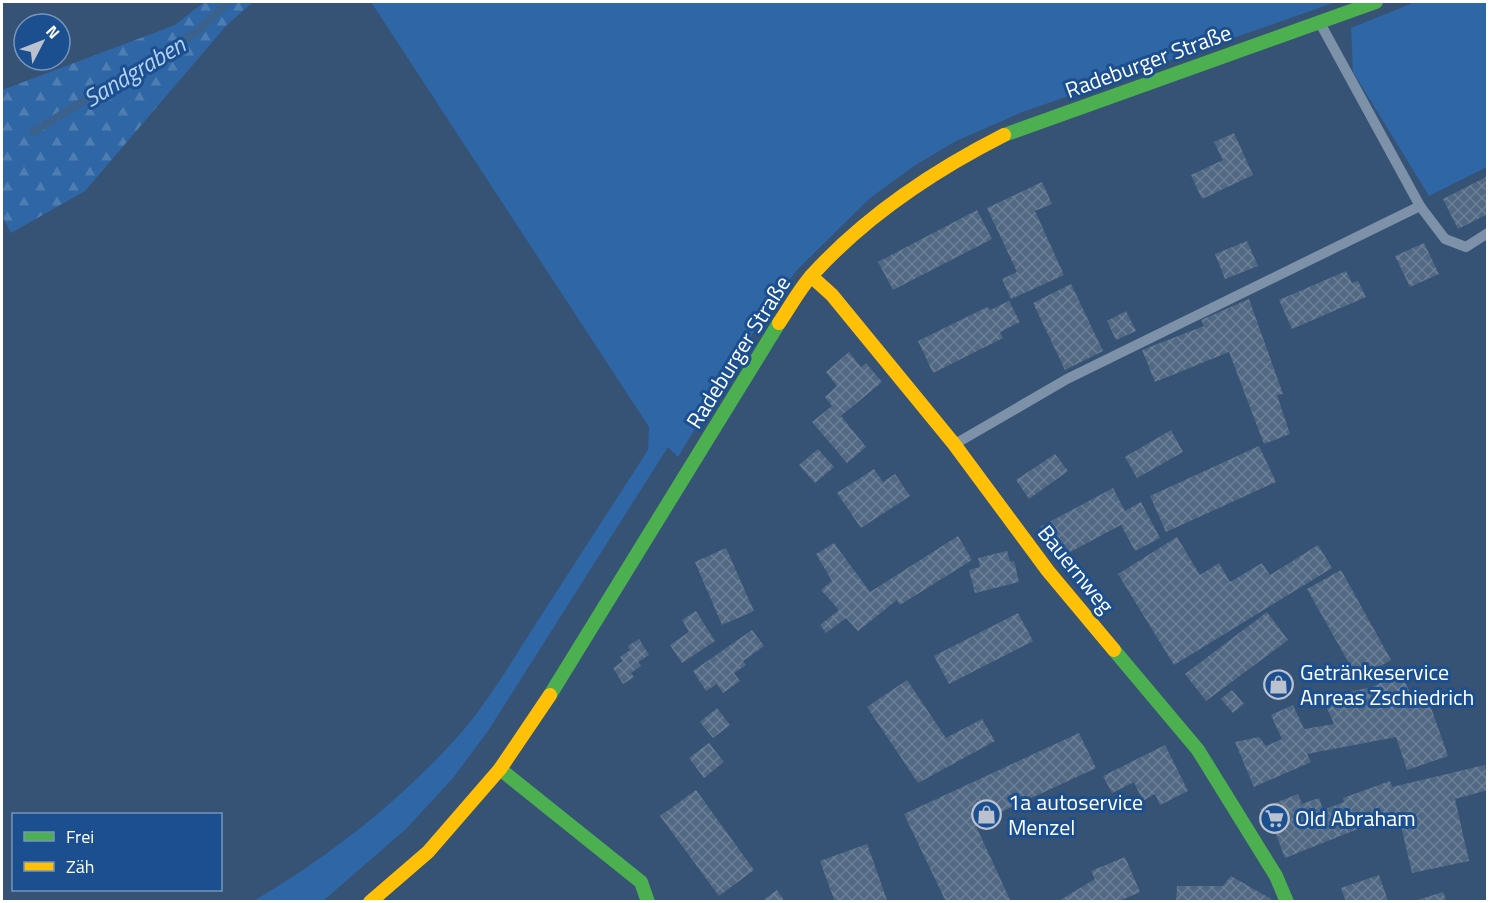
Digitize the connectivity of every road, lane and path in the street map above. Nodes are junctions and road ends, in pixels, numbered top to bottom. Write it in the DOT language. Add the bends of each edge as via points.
graph roads {
  1 [pos="1376,2"];
  2 [pos="1320,22"];
  3 [pos="1420,206"];
  4 [pos="1488,233"];
  5 [pos="811,276"];
  6 [pos="954,444"];
  7 [pos="500,769"];
  8 [pos="370,902"];
  9 [pos="648,902"];
  10 [pos="1287,902"];
  1 -- 2 [label="main road, Radeburger Straße"];
  2 -- 3 [label="lane"];
  2 -- 5 [label="main road, Radeburger Straße" via="1002,135 930,176 843,243"];
  3 -- 4 [label="lane" via="1445,239 1466,247"];
  3 -- 6 [label="lane" via="1067,378"];
  5 -- 6 [label="main road, Bauernweg" via="832,295"];
  5 -- 7 [label="main road, Radeburger Straße" via="756,356 561,679"];
  6 -- 10 [label="main road, Bauernweg" via="1048,571 1198,750 1276,876"];
  7 -- 8 [label="main road, Radeburger Straße" via="428,852"];
  7 -- 9 [label="main road" via="641,882"];
}
